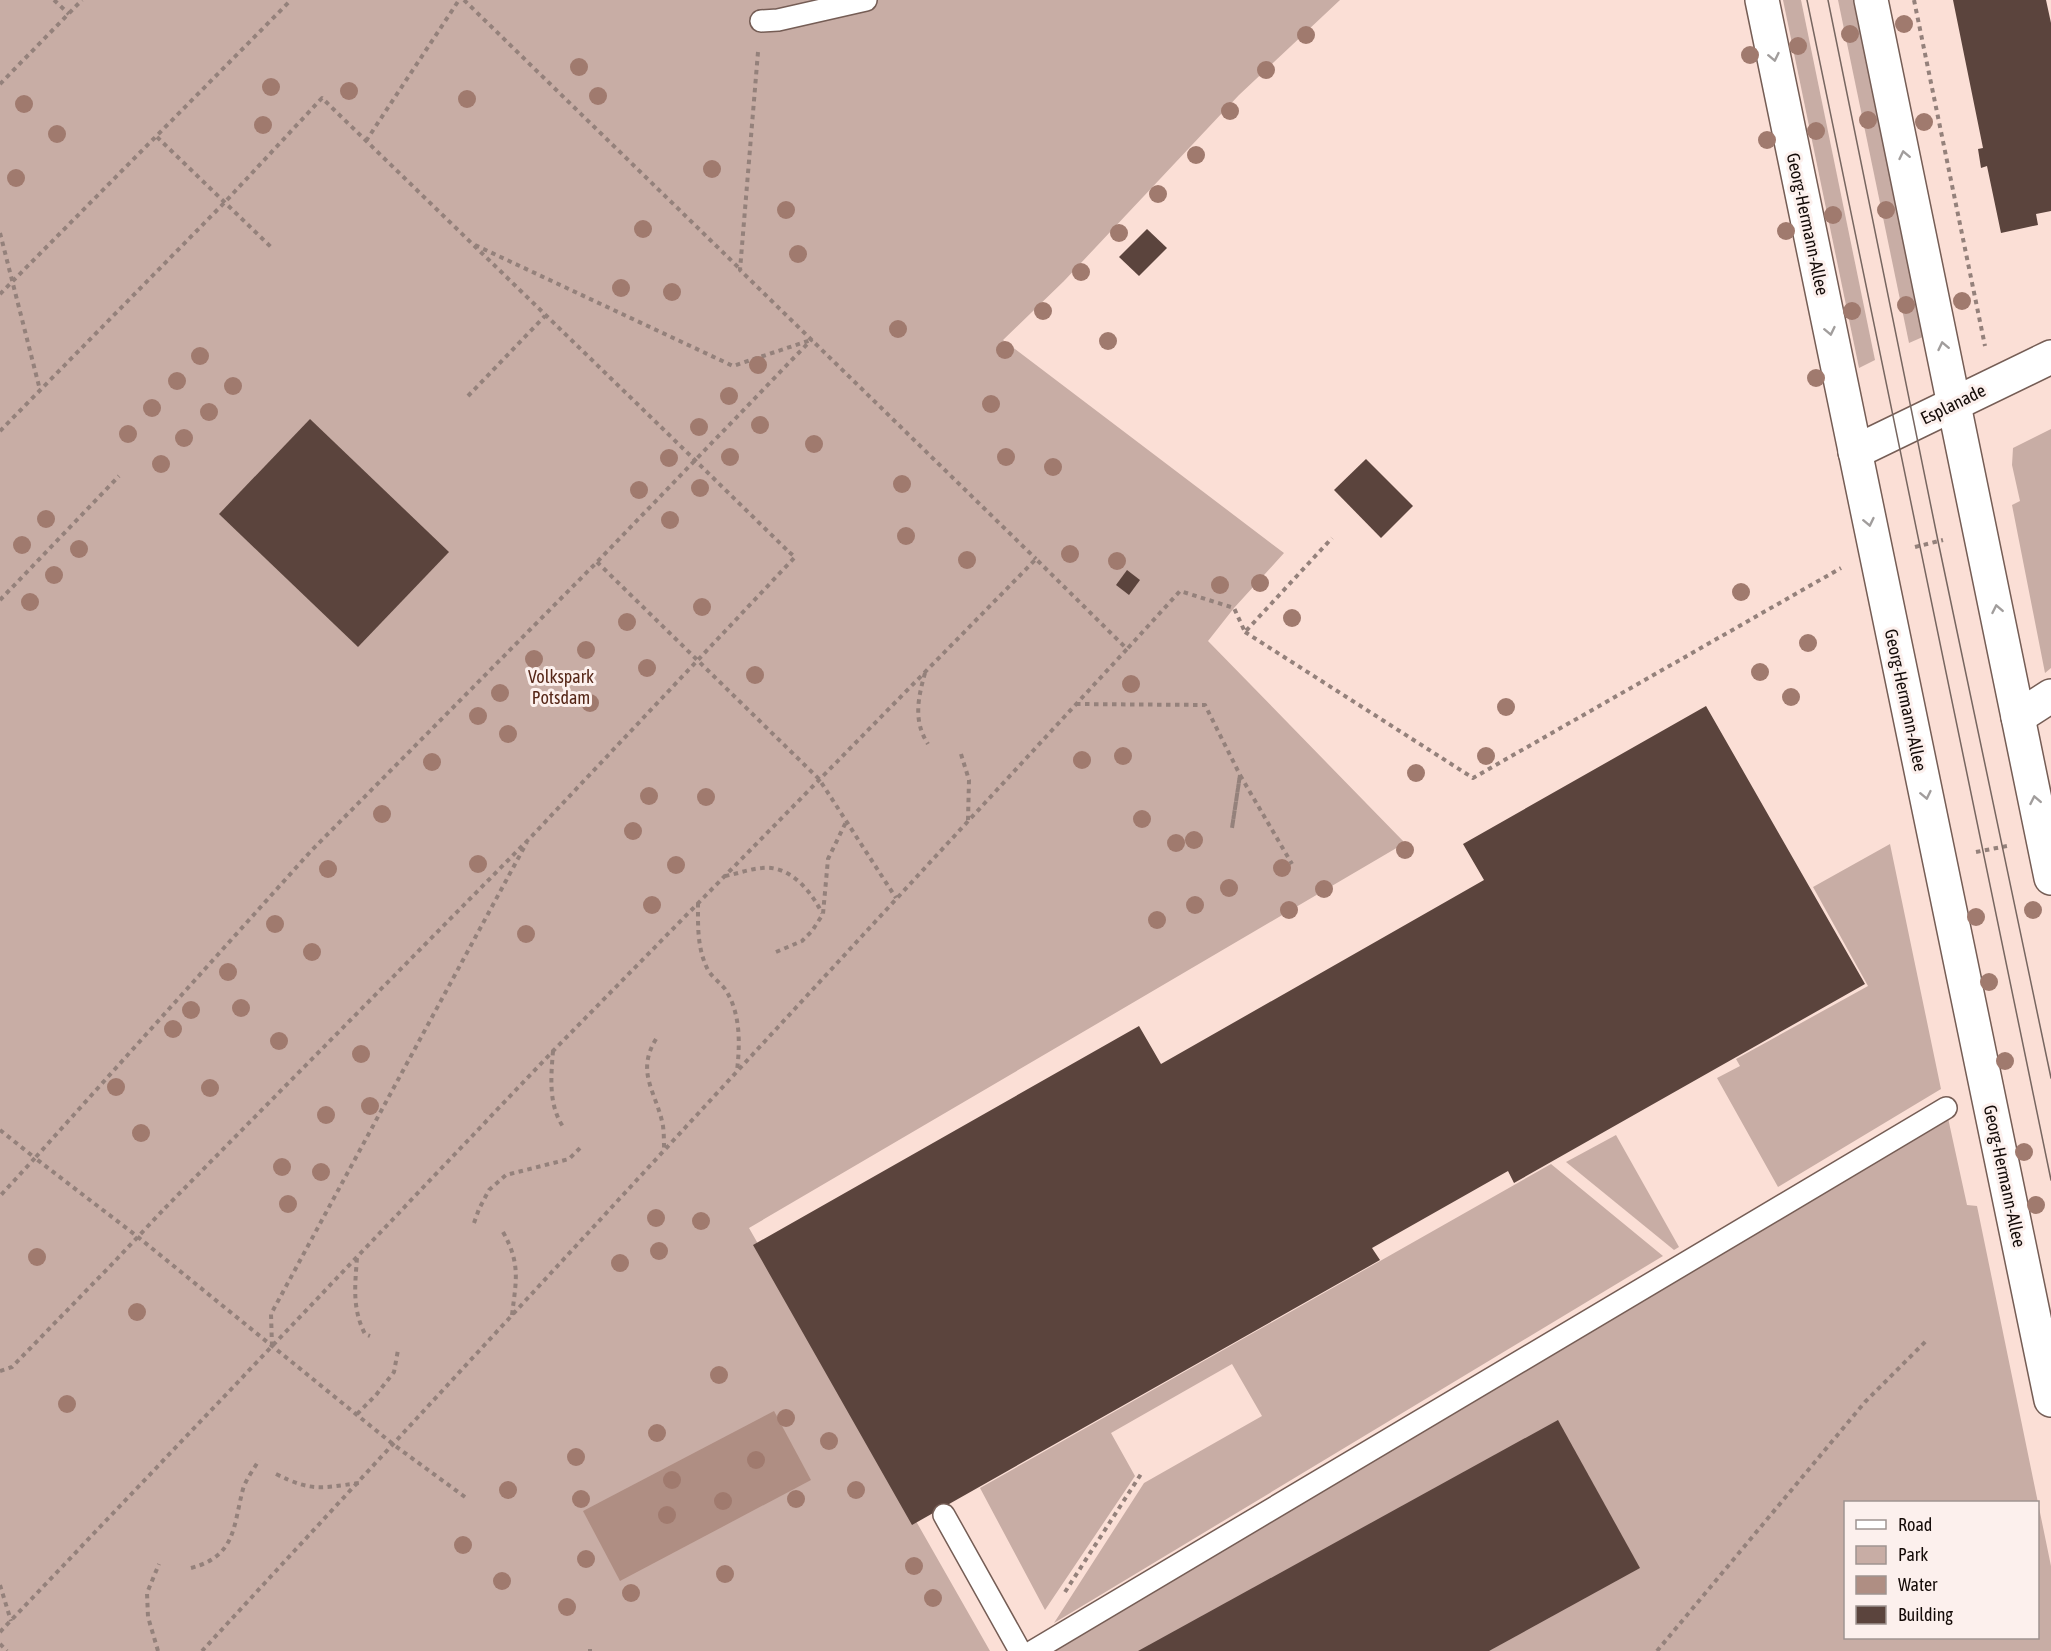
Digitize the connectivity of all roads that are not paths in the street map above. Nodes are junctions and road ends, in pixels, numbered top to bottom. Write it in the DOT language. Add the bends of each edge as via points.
graph roads {
  1 [pos="866,0"];
  2 [pos="1762,0"];
  3 [pos="1871,0"];
  4 [pos="761,21"];
  5 [pos="2051,357"];
  6 [pos="1955,403"];
  7 [pos="1855,452"];
  8 [pos="2051,696"];
  9 [pos="2018,717"];
  10 [pos="2051,878"];
  11 [pos="1946,1108"];
  12 [pos="2051,1400"];
  13 [pos="944,1515"];
  14 [pos="1020,1651"];
  15 [pos="1033,1651"];
  1 -- 4 [label="lane"];
  2 -- 7 [label="street, Georg-Hermann-Allee, one-way"];
  6 -- 3 [label="street, one-way"];
  5 -- 6 [label="street, Esplanade"];
  6 -- 7 [label="street, Esplanade"];
  9 -- 6 [label="street, one-way"];
  7 -- 12 [label="street, Georg-Hermann-Allee, one-way"];
  8 -- 9 [label="street"];
  10 -- 9 [label="street, one-way"];
  11 -- 15 [label="lane"];
  13 -- 14 [label="lane"];
}
